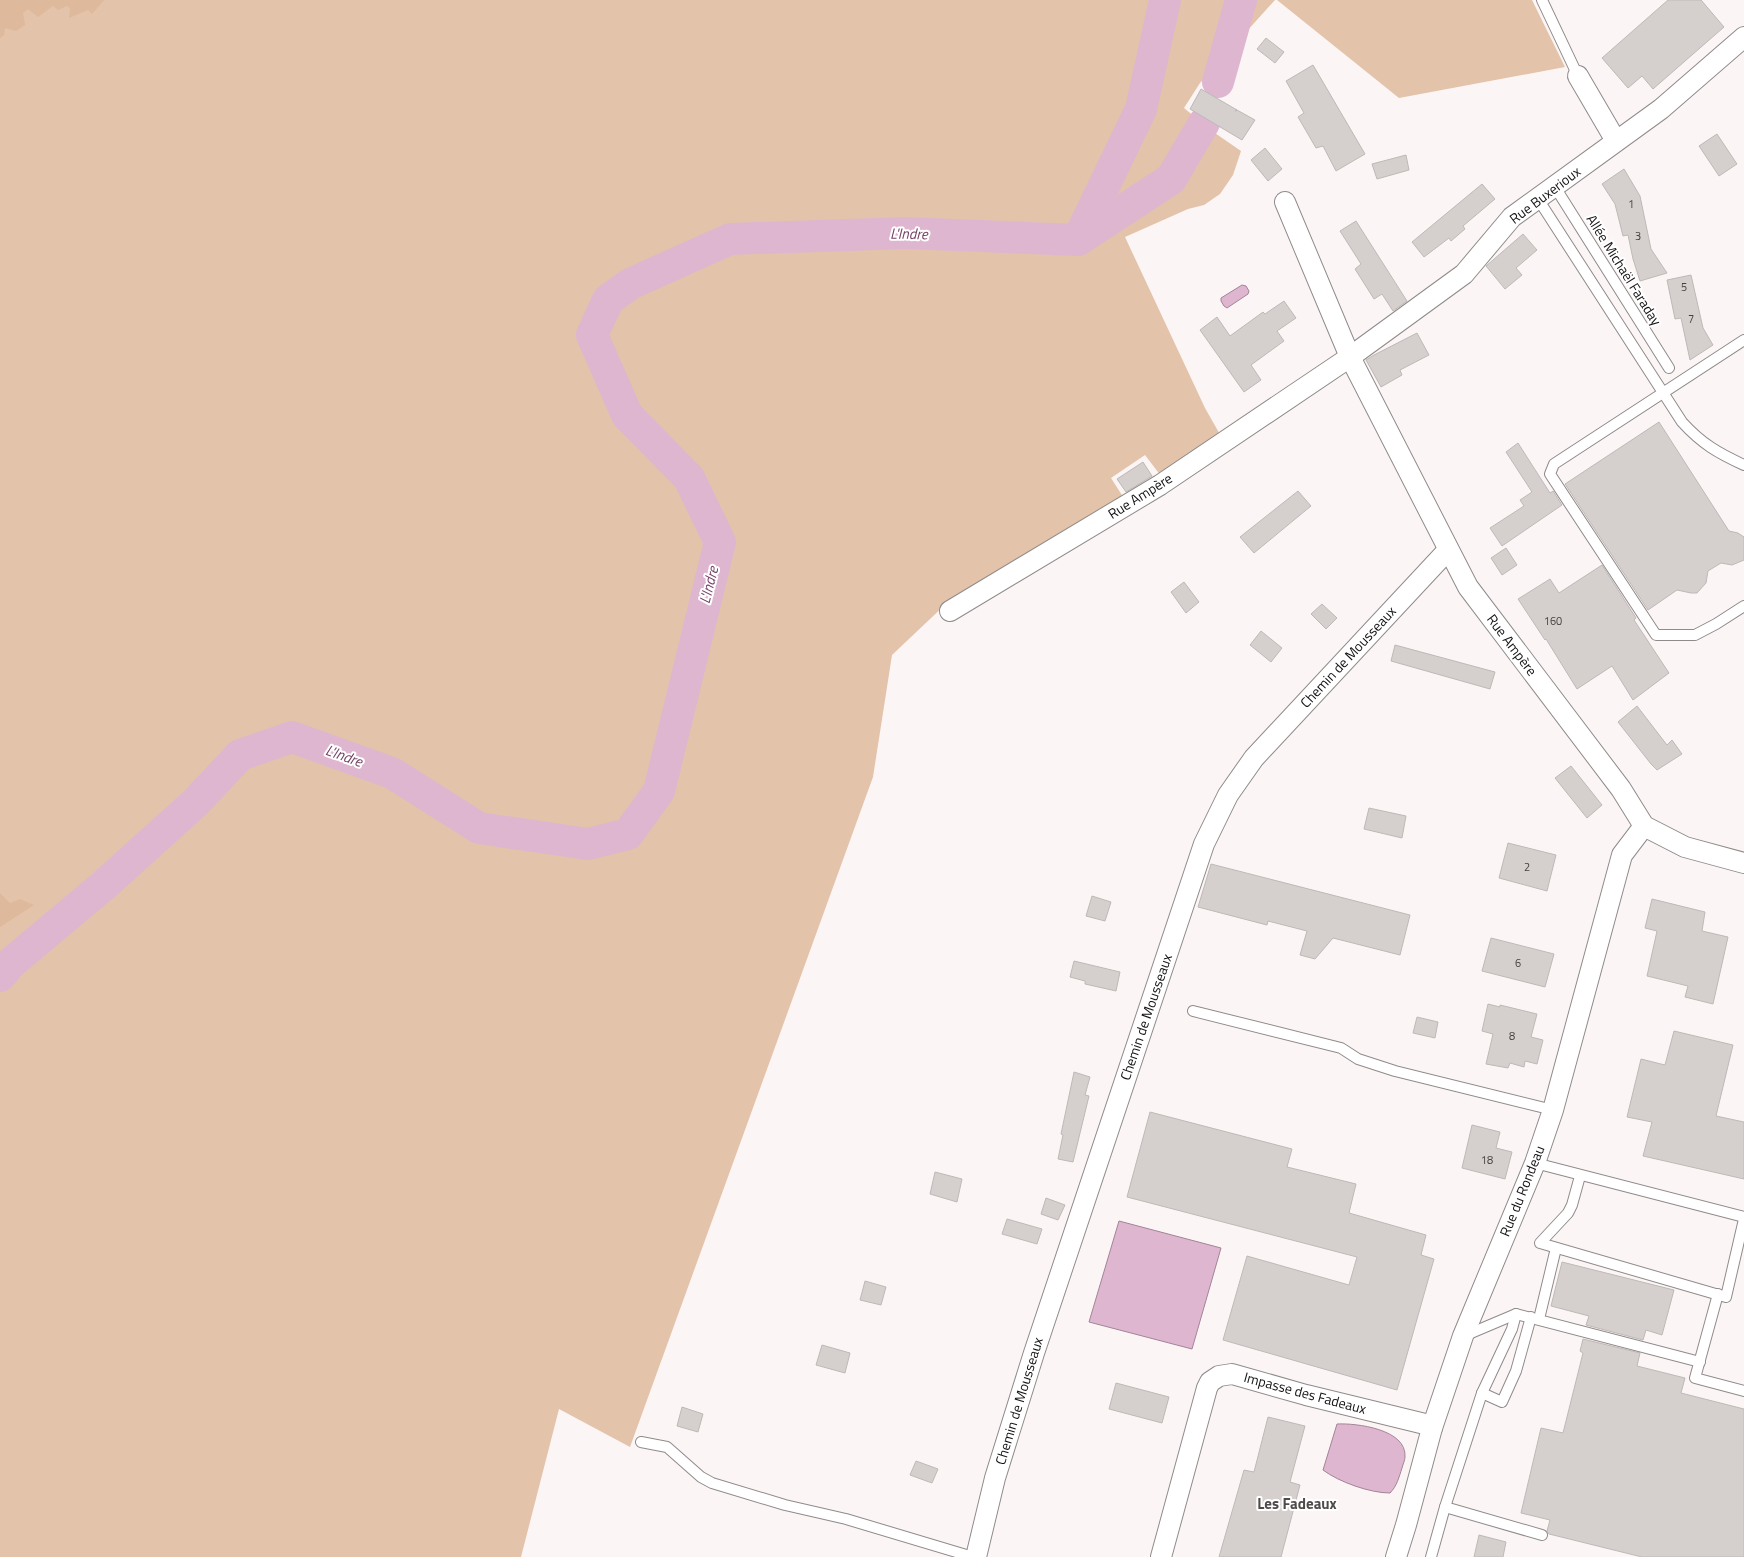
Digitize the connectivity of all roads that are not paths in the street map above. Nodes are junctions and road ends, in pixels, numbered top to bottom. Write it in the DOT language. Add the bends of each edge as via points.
graph roads {
  1 [pos="1542,0"];
  2 [pos="1744,37"];
  3 [pos="1578,76"];
  4 [pos="1616,141"];
  5 [pos="1555,187"];
  6 [pos="1538,199"];
  7 [pos="1285,202"];
  8 [pos="1744,340"];
  9 [pos="1350,357"];
  10 [pos="1669,368"];
  11 [pos="1662,392"];
  12 [pos="1744,465"];
  13 [pos="1448,550"];
  14 [pos="1744,606"];
  15 [pos="950,611"];
  16 [pos="1644,826"];
  17 [pos="1744,863"];
  18 [pos="1193,1011"];
  19 [pos="1553,1110"];
  20 [pos="1535,1163"];
  21 [pos="1580,1176"];
  22 [pos="1744,1218"];
  23 [pos="1556,1248"];
  24 [pos="1718,1294"];
  25 [pos="1516,1314"];
  26 [pos="1535,1318"];
  27 [pos="1463,1336"];
  28 [pos="1700,1362"];
  29 [pos="1744,1391"];
  30 [pos="1482,1393"];
  31 [pos="1432,1428"];
  32 [pos="641,1442"];
  33 [pos="1445,1507"];
  34 [pos="1542,1535"];
  35 [pos="975,1557"];
  36 [pos="1160,1557"];
  37 [pos="1396,1557"];
  38 [pos="1431,1557"];
  1 -- 3 [label="lane"];
  2 -- 4 [label="street, Rue Buxerioux" via="1661,110"];
  3 -- 4 [label="street"];
  4 -- 5 [label="street, Rue Buxerioux"];
  5 -- 6 [label="street, Rue Buxerioux"];
  5 -- 10 [label="lane, Allée Michaël Faraday"];
  6 -- 9 [label="street, Rue Buxerioux" via="1512,217 1464,274"];
  6 -- 11 [label="lane"];
  7 -- 9 [label="street, Rue Ampère"];
  8 -- 11 [label="lane"];
  9 -- 13 [label="street, Rue Ampère"];
  9 -- 15 [label="street, Rue Ampère" via="1160,485"];
  11 -- 12 [label="lane" via="1698,439"];
  11 -- 14 [label="lane" via="1554,464 1550,474 1656,635 1695,635"];
  13 -- 16 [label="street, Rue Ampère" via="1468,587 1620,789"];
  13 -- 35 [label="street, Chemin de Mousseaux" via="1254,758 1228,795 1204,844 1034,1353 995,1478"];
  16 -- 17 [label="street, Rue Ampère" via="1685,847"];
  16 -- 19 [label="street, Rue du Rondeau" via="1622,855"];
  18 -- 19 [label="lane" via="1341,1048 1358,1059 1395,1071"];
  19 -- 20 [label="street, Rue du Rondeau"];
  20 -- 21 [label="lane"];
  20 -- 27 [label="street, Rue du Rondeau"];
  21 -- 22 [label="lane"];
  21 -- 23 [label="lane" via="1568,1213 1540,1243"];
  22 -- 24 [label="lane" via="1726,1297"];
  23 -- 24 [label="lane"];
  23 -- 26 [label="lane"];
  24 -- 28 [label="lane"];
  25 -- 26 [label="lane"];
  25 -- 27 [label="lane"];
  25 -- 30 [label="lane"];
  26 -- 28 [label="lane"];
  26 -- 30 [label="lane" via="1502,1402"];
  27 -- 31 [label="street, Rue du Rondeau"];
  28 -- 29 [label="lane" via="1695,1378"];
  30 -- 33 [label="lane"];
  31 -- 36 [label="street, Impasse des Fadeaux" via="1232,1374 1219,1376 1207,1388"];
  31 -- 37 [label="street, Rue du Rondeau"];
  32 -- 35 [label="lane" via="667,1447 712,1483"];
  33 -- 34 [label="lane"];
  33 -- 38 [label="lane"];
}
